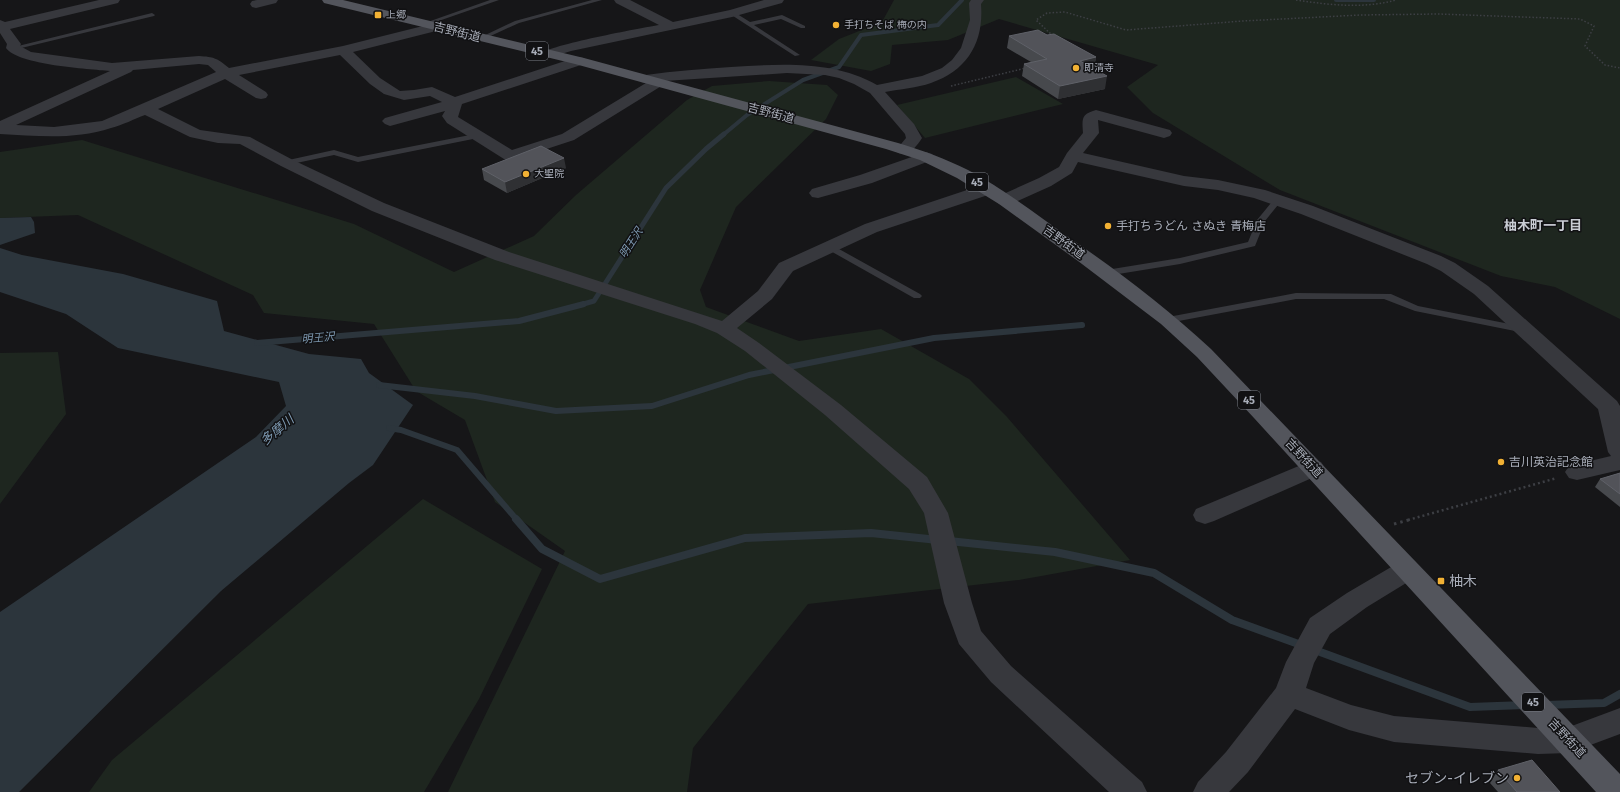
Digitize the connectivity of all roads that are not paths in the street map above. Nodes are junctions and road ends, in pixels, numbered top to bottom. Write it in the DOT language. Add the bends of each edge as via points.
graph roads {
  1 [pos="114,0"];
  2 [pos="272,0"];
  3 [pos="328,0"];
  4 [pos="496,0"];
  5 [pos="599,0"];
  6 [pos="620,0"];
  7 [pos="778,0"];
  8 [pos="978,0"];
  9 [pos="256,4"];
  10 [pos="732,13"];
  11 [pos="152,15"];
  12 [pos="748,24"];
  13 [pos="430,25"];
  14 [pos="1,26"];
  15 [pos="671,26"];
  16 [pos="802,27"];
  17 [pos="482,38"];
  18 [pos="9,47"];
  19 [pos="343,50"];
  20 [pos="548,54"];
  21 [pos="797,55"];
  22 [pos="579,61"];
  23 [pos="130,67"];
  24 [pos="226,73"];
  25 [pos="652,80"];
  26 [pos="874,90"];
  27 [pos="261,95"];
  28 [pos="454,102"];
  29 [pos="146,109"];
  30 [pos="390,121"];
  31 [pos="0,128"];
  32 [pos="1164,133"];
  33 [pos="475,136"];
  34 [pos="904,150"];
  35 [pos="1073,156"];
  36 [pos="926,157"];
  37 [pos="287,163"];
  38 [pos="818,193"];
  39 [pos="996,195"];
  40 [pos="1278,200"];
  41 [pos="830,247"];
  42 [pos="1106,273"];
  43 [pos="917,296"];
  44 [pos="1168,320"];
  45 [pos="724,330"];
  46 [pos="1527,331"];
  47 [pos="1620,452"];
  48 [pos="1620,462"];
  49 [pos="1313,468"];
  50 [pos="1577,472"];
  51 [pos="1205,515"];
  52 [pos="1407,570"];
  53 [pos="1289,694"];
  54 [pos="1620,721"];
  55 [pos="1569,740"];
  56 [pos="1131,792"];
  57 [pos="1209,792"];
  58 [pos="1616,792"];
  1 -- 14 [label="street"];
  2 -- 9 [label="street"];
  3 -- 13 [label="main road, 吉野街道 / 45"];
  4 -- 13 [label="lane"];
  5 -- 17 [label="lane" via="517,22"];
  6 -- 15 [label="street"];
  7 -- 10 [label="street"];
  8 -- 26 [label="street" via="975,3 976,20 968,48 957,63 947,71 926,80"];
  10 -- 12 [label="lane"];
  10 -- 15 [label="street"];
  11 -- 18 [label="lane"];
  12 -- 16 [label="lane" via="782,17"];
  12 -- 21 [label="lane"];
  13 -- 17 [label="main road, 吉野街道 / 45"];
  13 -- 19 [label="street"];
  14 -- 18 [label="street"];
  15 -- 20 [label="street"];
  17 -- 20 [label="main road, 吉野街道 / 45"];
  18 -- 23 [label="street" via="27,56 89,65"];
  19 -- 24 [label="street"];
  19 -- 28 [label="street" via="386,90 397,95 432,91"];
  20 -- 22 [label="main road, 吉野街道 / 45"];
  22 -- 25 [label="main road, 吉野街道 / 45"];
  22 -- 28 [label="street"];
  23 -- 24 [label="street" via="199,60 212,61"];
  23 -- 31 [label="street"];
  24 -- 27 [label="street"];
  24 -- 29 [label="street"];
  25 -- 26 [label="street" via="681,74 784,68 838,74 859,81"];
  25 -- 33 [label="street" via="568,137 510,156"];
  25 -- 34 [label="main road, 吉野街道 / 45"];
  26 -- 34 [label="street" via="912,132 914,138"];
  28 -- 30 [label="street"];
  28 -- 33 [label="street" via="450,116 452,120"];
  29 -- 31 [label="street" via="86,129 54,132"];
  29 -- 37 [label="street" via="196,134 244,140"];
  32 -- 35 [label="street" via="1096,115 1090,118 1091,134"];
  33 -- 37 [label="lane" via="358,160 334,152"];
  34 -- 36 [label="main road, 吉野街道 / 45"];
  35 -- 39 [label="street" via="1066,170 1045,182"];
  35 -- 40 [label="street" via="1184,181 1218,185"];
  36 -- 38 [label="street"];
  36 -- 39 [label="main road, 吉野街道 / 45" via="963,174"];
  37 -- 45 [label="street" via="378,207 502,256 702,320"];
  39 -- 41 [label="street" via="871,228"];
  39 -- 42 [label="main road, 吉野街道 / 45"];
  40 -- 42 [label="lane" via="1261,220 1252,244 1180,261"];
  40 -- 46 [label="street" via="1448,267 1481,290"];
  41 -- 43 [label="lane"];
  41 -- 45 [label="street" via="786,267 765,295"];
  42 -- 44 [label="main road, 吉野街道 / 45"];
  44 -- 46 [label="lane" via="1296,296 1384,296 1415,308"];
  44 -- 49 [label="main road, 吉野街道 / 45" via="1209,358"];
  45 -- 56 [label="street" via="752,347 833,410 918,483 936,513 958,603 969,636 1001,674"];
  46 -- 47 [label="street" via="1609,406"];
  48 -- 50 [label="street"];
  49 -- 51 [label="street"];
  49 -- 52 [label="main road, 吉野街道 / 45"];
  52 -- 53 [label="street" via="1320,626 1300,662"];
  52 -- 55 [label="main road, 吉野街道 / 45"];
  53 -- 55 [label="street" via="1349,717 1394,728 1538,741"];
  53 -- 57 [label="street" via="1237,762"];
  54 -- 55 [label="street"];
  55 -- 58 [label="main road, 吉野街道 / 45"];
}
